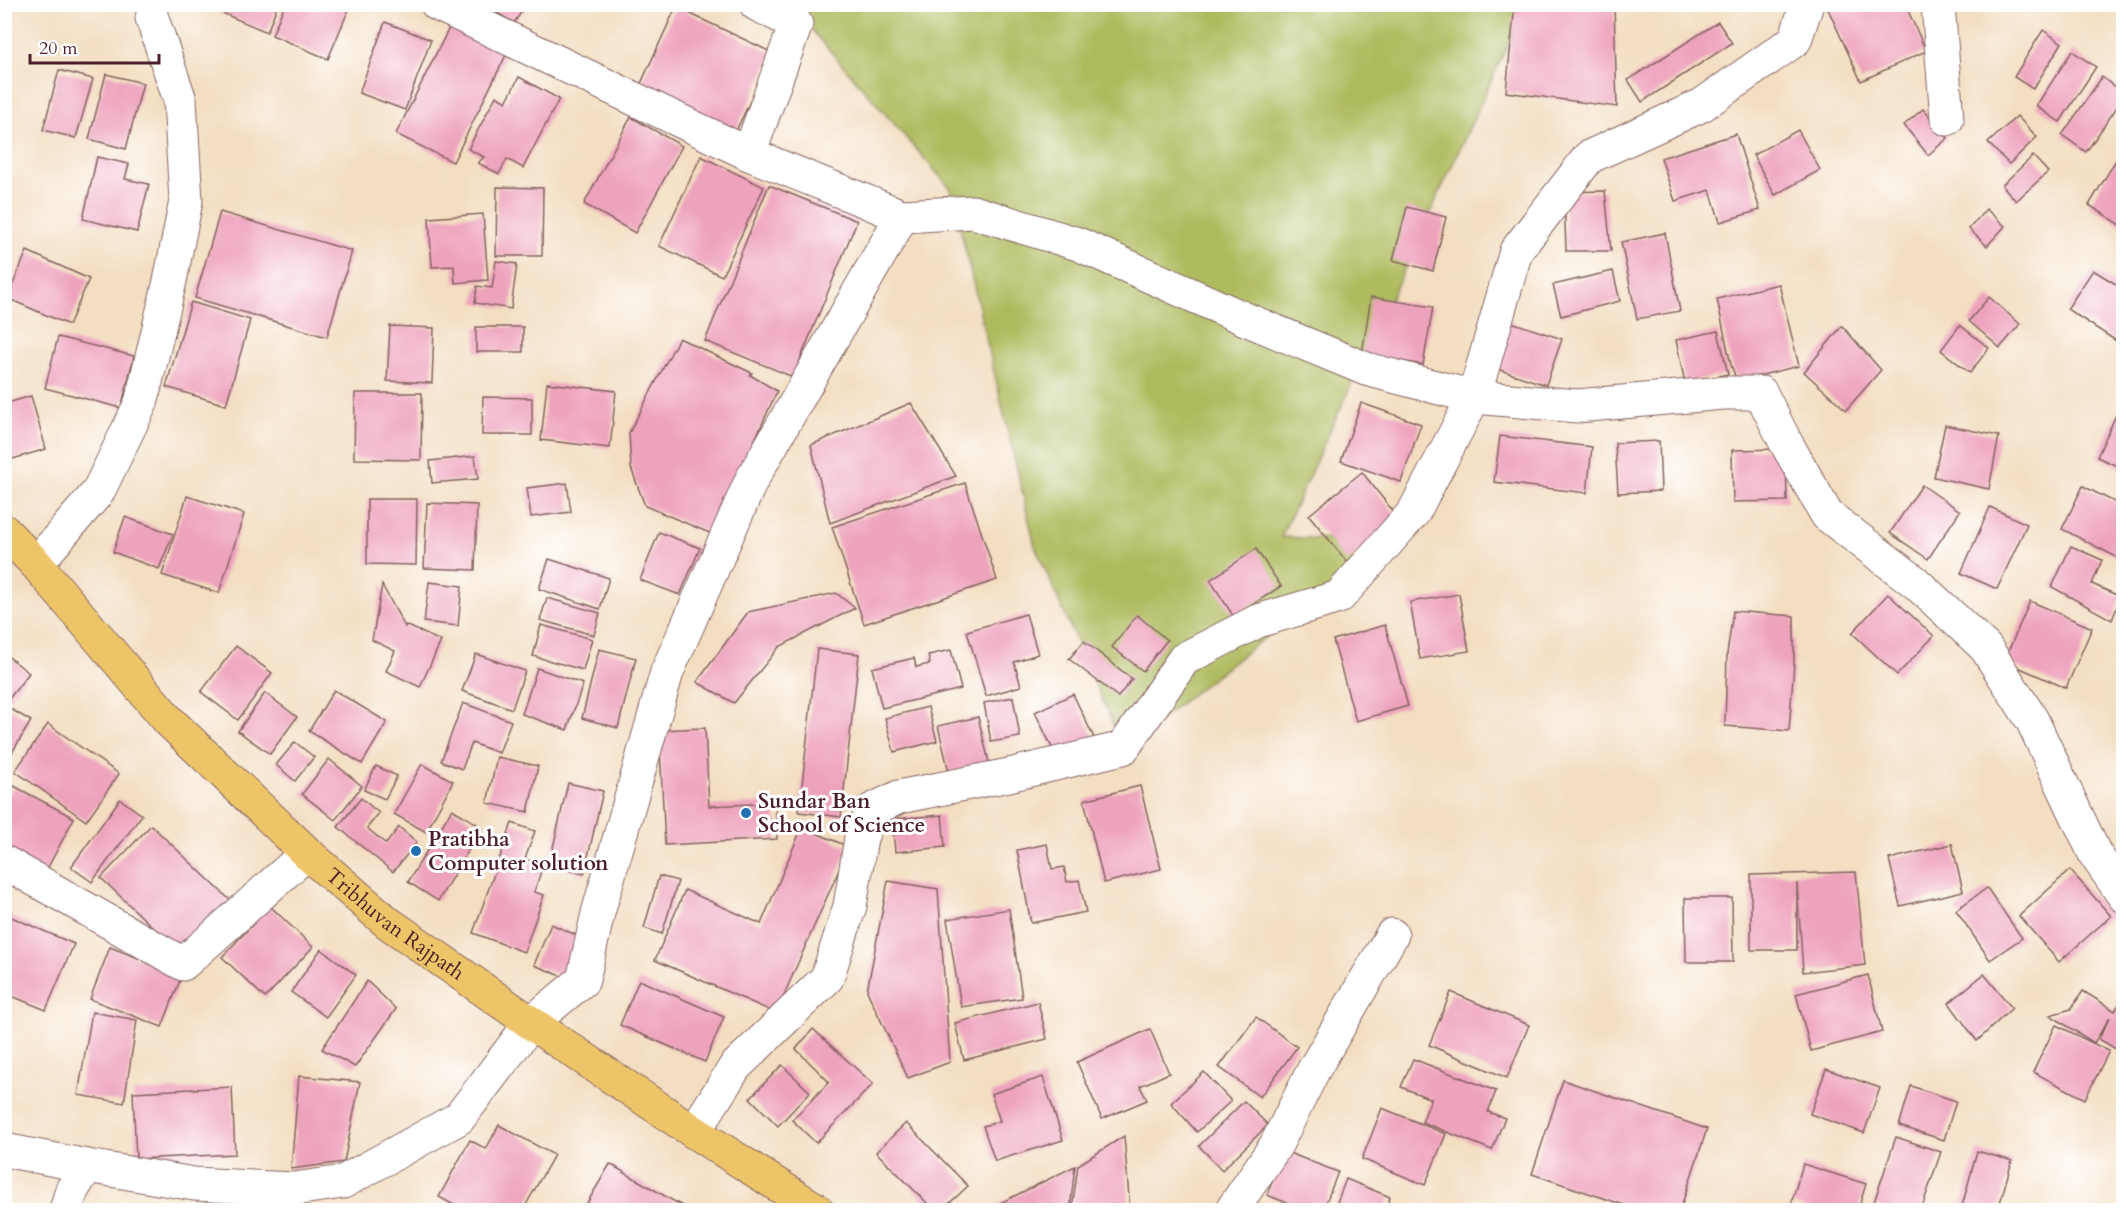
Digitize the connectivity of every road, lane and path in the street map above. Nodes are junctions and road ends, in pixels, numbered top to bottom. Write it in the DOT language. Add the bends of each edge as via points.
graph roads {
  1 [pos="437,4"];
  2 [pos="756,4"];
  3 [pos="1807,4"];
  4 [pos="1938,4"];
  5 [pos="152,18"];
  6 [pos="1947,119"];
  7 [pos="749,154"];
  8 [pos="902,216"];
  9 [pos="1474,397"];
  10 [pos="4,515"];
  11 [pos="4,531"];
  12 [pos="36,564"];
  13 [pos="307,853"];
  14 [pos="4,862"];
  15 [pos="2124,896"];
  16 [pos="1392,935"];
  17 [pos="531,1023"];
  18 [pos="694,1132"];
  19 [pos="4,1150"];
  20 [pos="87,1166"];
  21 [pos="66,1210"];
  22 [pos="817,1210"];
  23 [pos="1232,1210"];
  1 -- 7 [label="street"];
  2 -- 7 [label="street" via="796,24"];
  3 -- 9 [label="street" via="1794,40 1785,47 1702,105 1589,157 1516,251"];
  4 -- 6 [label="street"];
  5 -- 12 [label="street" via="180,100 186,201 170,281 141,403 98,492"];
  7 -- 8 [label="street"];
  8 -- 9 [label="street" via="973,212 1078,244 1366,369"];
  8 -- 17 [label="street" via="751,481 667,672 598,913 583,980"];
  9 -- 15 [label="street" via="1577,406 1761,393 1827,515 1915,582 1986,648 2032,720 2095,854"];
  9 -- 18 [label="street" via="1414,512 1339,597 1258,621 1184,659 1123,748 899,797 872,810 861,838 850,906 827,978 735,1067"];
  10 -- 12 [label="highway, Tribhuvan Rajpath"];
  11 -- 12 [label="highway, Tribhuvan Rajpath"];
  12 -- 13 [label="highway, Tribhuvan Rajpath" via="169,721"];
  13 -- 14 [label="street" via="183,964"];
  13 -- 17 [label="highway, Tribhuvan Rajpath" via="387,922"];
  16 -- 23 [label="street" via="1313,1071 1276,1145"];
  17 -- 18 [label="highway, Tribhuvan Rajpath"];
  17 -- 20 [label="street" via="459,1118 343,1182 294,1190 194,1184"];
  18 -- 22 [label="highway, Tribhuvan Rajpath"];
  19 -- 20 [label="street"];
  20 -- 21 [label="street" via="72,1190"];
}
